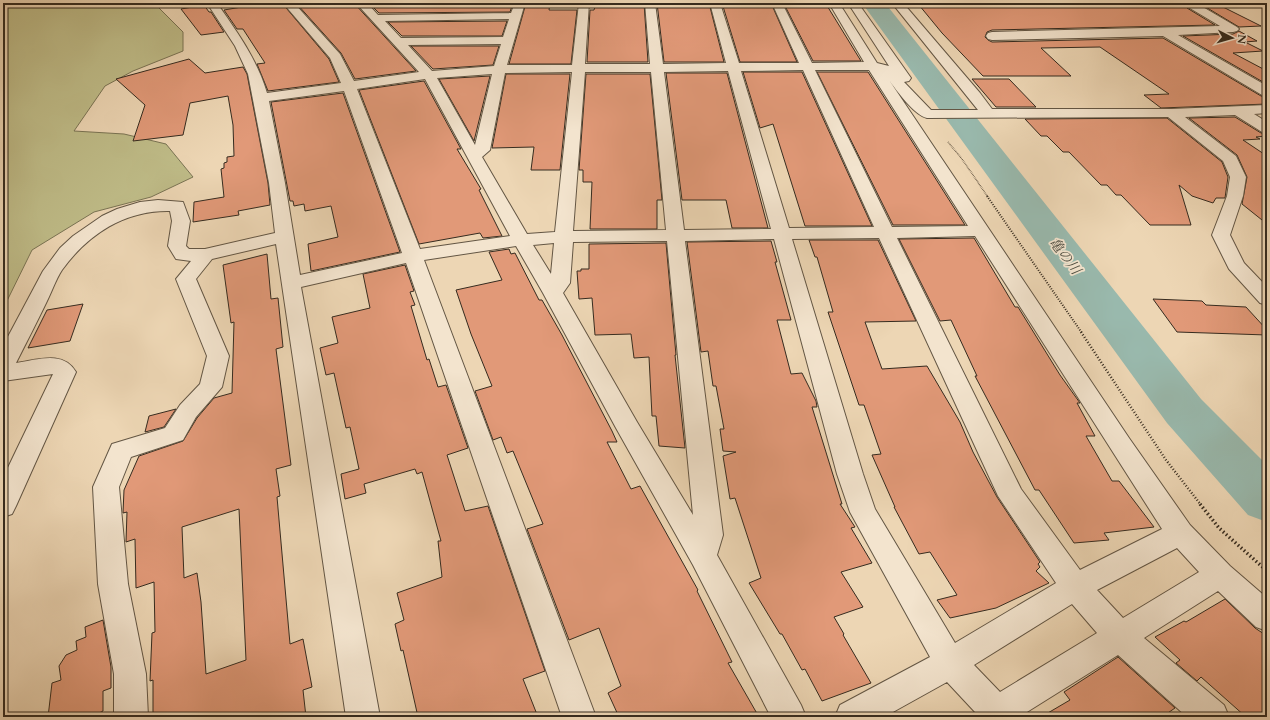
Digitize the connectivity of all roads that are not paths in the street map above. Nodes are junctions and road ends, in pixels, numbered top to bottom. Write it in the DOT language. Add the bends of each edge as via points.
graph roads {
  1 [pos="212,3"];
  2 [pos="288,3"];
  3 [pos="361,3"];
  4 [pos="584,3"];
  5 [pos="650,3"];
  6 [pos="715,3"];
  7 [pos="777,3"];
  8 [pos="834,3"];
  9 [pos="854,3"];
  10 [pos="897,3"];
  11 [pos="1192,5"];
  12 [pos="518,9"];
  13 [pos="375,18"];
  14 [pos="1149,22"];
  15 [pos="1165,32"];
  16 [pos="992,36"];
  17 [pos="508,40"];
  18 [pos="397,42"];
  19 [pos="874,66"];
  20 [pos="733,67"];
  21 [pos="808,67"];
  22 [pos="579,68"];
  23 [pos="657,68"];
  24 [pos="499,69"];
  25 [pos="428,75"];
  26 [pos="349,86"];
  27 [pos="1267,92"];
  28 [pos="906,93"];
  29 [pos="261,98"];
  30 [pos="1267,109"];
  31 [pos="1238,110"];
  32 [pos="1171,113"];
  33 [pos="983,114"];
  34 [pos="1267,129"];
  35 [pos="474,155"];
  36 [pos="981,231"];
  37 [pos="885,232"];
  38 [pos="780,234"];
  39 [pos="285,236"];
  40 [pos="676,236"];
  41 [pos="565,237"];
  42 [pos="521,240"];
  43 [pos="205,254"];
  44 [pos="413,256"];
  45 [pos="291,283"];
  46 [pos="553,293"];
  47 [pos="1267,299"];
  48 [pos="3,367"];
  49 [pos="3,373"];
  50 [pos="3,506"];
  51 [pos="1180,533"];
  52 [pos="702,556"];
  53 [pos="1220,575"];
  54 [pos="1075,587"];
  55 [pos="1267,617"];
  56 [pos="1120,637"];
  57 [pos="950,663"];
  58 [pos="996,715"];
  59 [pos="131,717"];
  60 [pos="364,717"];
  61 [pos="579,717"];
  62 [pos="789,717"];
  63 [pos="852,717"];
  64 [pos="1212,717"];
  1 -- 29 [label="street" via="241,46 255,74"];
  2 -- 26 [label="street" via="336,57"];
  3 -- 13 [label="street"];
  4 -- 22 [label="street"];
  5 -- 23 [label="street"];
  6 -- 20 [label="street"];
  7 -- 21 [label="street"];
  8 -- 19 [label="street"];
  9 -- 28 [label="street" via="912,88"];
  10 -- 33 [label="street" via="975,96"];
  11 -- 15 [label="street" via="1233,30"];
  12 -- 13 [label="street"];
  12 -- 17 [label="street"];
  13 -- 18 [label="street"];
  14 -- 15 [label="street"];
  15 -- 16 [label="street"];
  15 -- 27 [label="street"];
  17 -- 18 [label="street"];
  17 -- 24 [label="street"];
  18 -- 25 [label="street"];
  19 -- 21 [label="street"];
  19 -- 28 [label="street" via="886,69"];
  19 -- 36 [label="street"];
  20 -- 21 [label="street"];
  20 -- 23 [label="street"];
  20 -- 38 [label="street"];
  21 -- 37 [label="street"];
  22 -- 23 [label="street"];
  22 -- 24 [label="street"];
  22 -- 41 [label="street"];
  23 -- 40 [label="street"];
  24 -- 25 [label="street"];
  24 -- 35 [label="street" via="482,150"];
  25 -- 26 [label="street"];
  25 -- 35 [label="street"];
  26 -- 29 [label="street"];
  26 -- 44 [label="street"];
  28 -- 33 [label="street" via="930,114"];
  29 -- 39 [label="street"];
  30 -- 31 [label="street"];
  31 -- 32 [label="street"];
  31 -- 34 [label="street"];
  32 -- 33 [label="street"];
  32 -- 47 [label="street" via="1230,159 1238,177 1235,196 1221,235 1236,265"];
  35 -- 42 [label="street"];
  36 -- 37 [label="street"];
  36 -- 51 [label="street"];
  37 -- 38 [label="street"];
  37 -- 54 [label="street" via="1011,496"];
  38 -- 40 [label="street"];
  38 -- 57 [label="street" via="850,474 864,512"];
  39 -- 43 [label="street"];
  39 -- 45 [label="street"];
  40 -- 41 [label="street"];
  40 -- 52 [label="street" via="709,535"];
  41 -- 42 [label="street"];
  41 -- 46 [label="street" via="560,283"];
  42 -- 44 [label="street"];
  42 -- 46 [label="street"];
  43 -- 48 [label="street" via="183,255 177,246 181,221 177,206 160,204 115,214 87,232 54,267"];
  43 -- 59 [label="street" via="186,279 218,356 211,387 188,410 174,434 121,451 106,487 113,584 130,674"];
  44 -- 45 [label="street"];
  44 -- 61 [label="street"];
  45 -- 60 [label="street"];
  46 -- 52 [label="street"];
  49 -- 50 [label="street" via="57,365 65,372"];
  51 -- 53 [label="street"];
  51 -- 54 [label="street"];
  52 -- 62 [label="street"];
  53 -- 55 [label="street"];
  53 -- 56 [label="street"];
  54 -- 56 [label="street"];
  54 -- 57 [label="street"];
  56 -- 58 [label="street"];
  56 -- 64 [label="street"];
  57 -- 58 [label="street"];
  57 -- 63 [label="street"];
}
